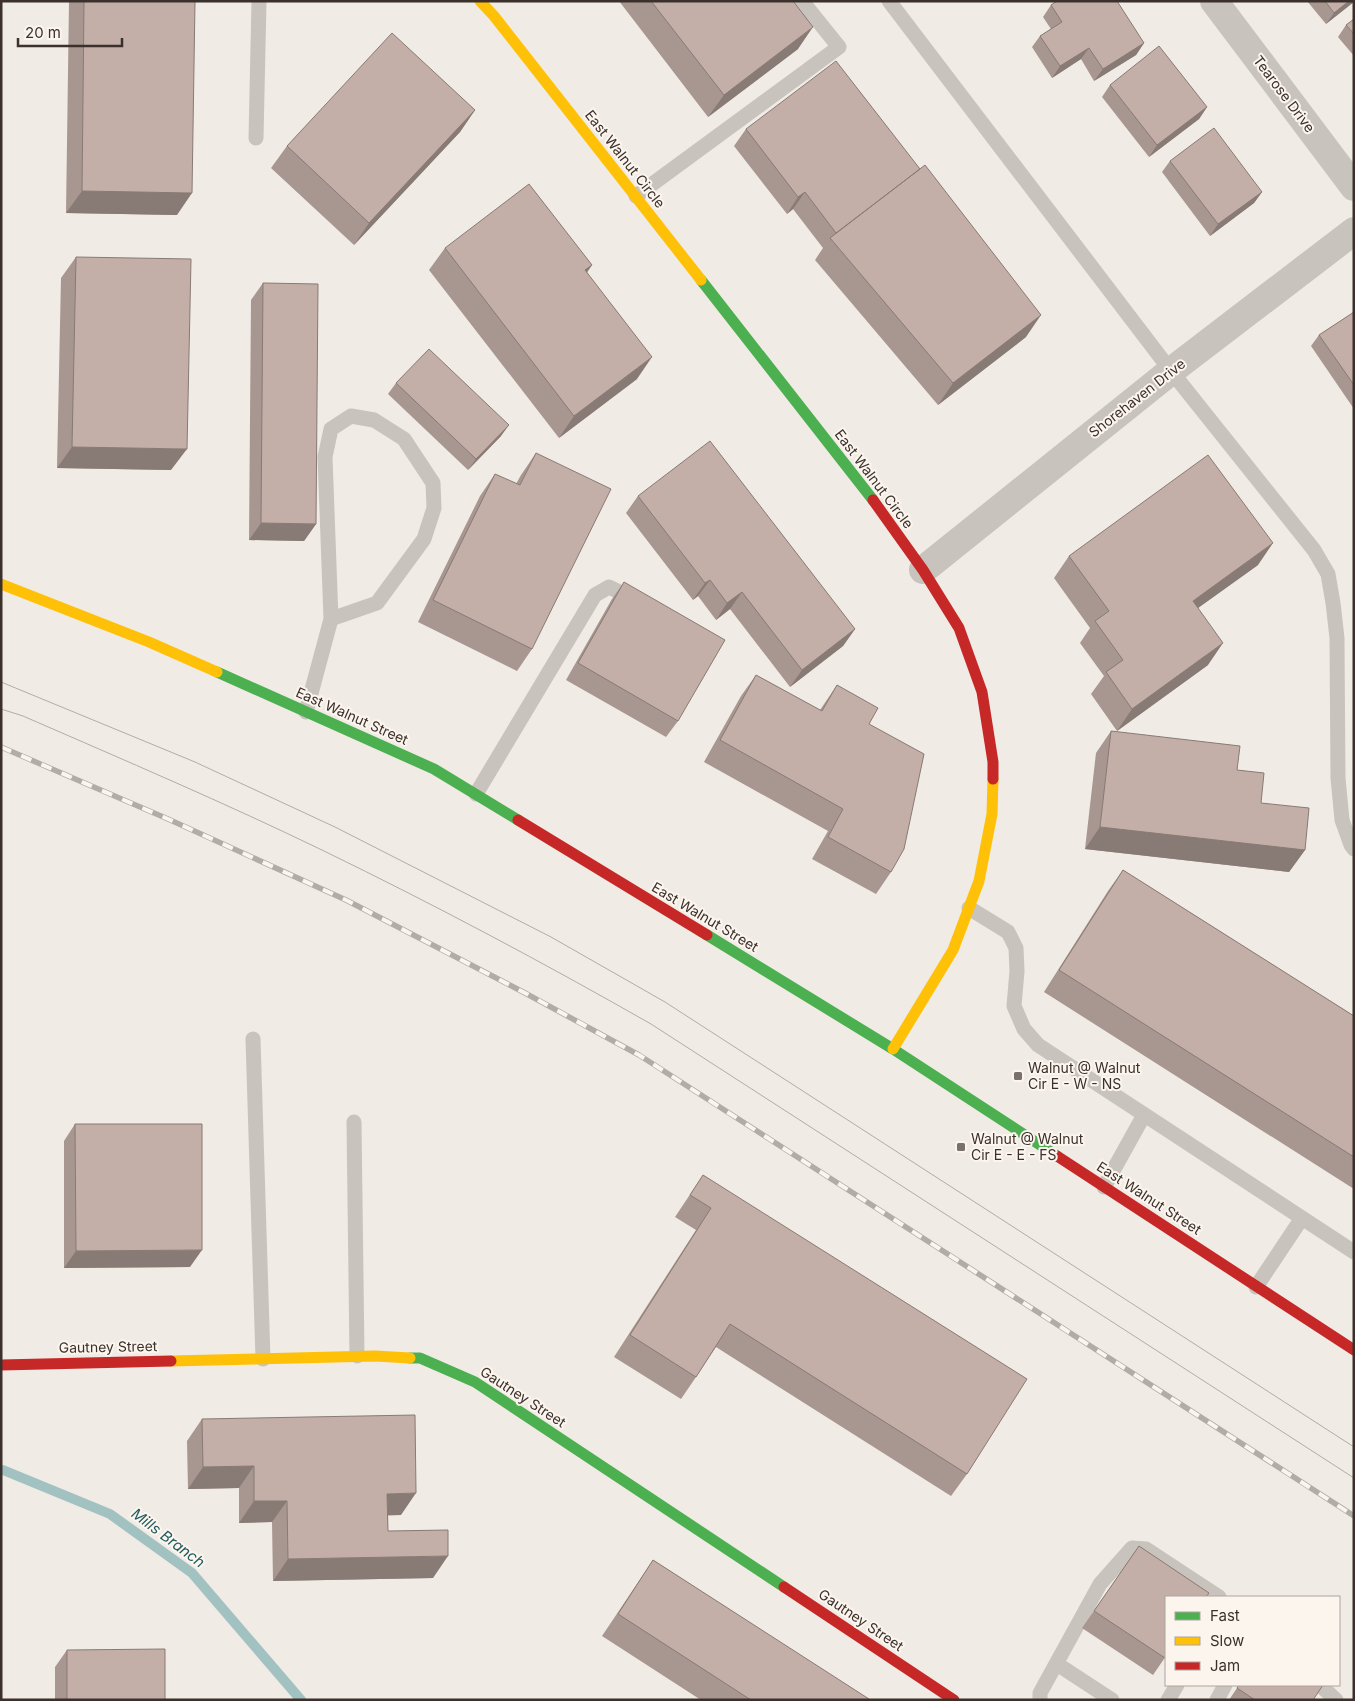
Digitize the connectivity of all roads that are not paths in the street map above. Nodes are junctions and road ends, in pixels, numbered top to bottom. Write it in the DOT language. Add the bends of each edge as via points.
graph roads {
  1 [pos="260,1"];
  2 [pos="480,1"];
  3 [pos="802,1"];
  4 [pos="889,1"];
  5 [pos="1214,1"];
  6 [pos="256,138"];
  7 [pos="1354,187"];
  8 [pos="636,196"];
  9 [pos="1354,230"];
  10 [pos="1171,371"];
  11 [pos="923,570"];
  12 [pos="5,585"];
  13 [pos="652,607"];
  14 [pos="331,619"];
  15 [pos="306,712"];
  16 [pos="476,794"];
  17 [pos="1354,849"];
  18 [pos="969,908"];
  19 [pos="253,1039"];
  20 [pos="894,1049"];
  21 [pos="1144,1115"];
  22 [pos="354,1122"];
  23 [pos="1104,1187"];
  24 [pos="1302,1218"];
  25 [pos="1354,1252"];
  26 [pos="1256,1286"];
  27 [pos="1354,1350"];
  28 [pos="357,1356"];
  29 [pos="263,1358"];
  30 [pos="1,1365"];
  31 [pos="1217,1596"];
  32 [pos="1057,1664"];
  33 [pos="1176,1686"];
  34 [pos="1224,1686"];
  35 [pos="1321,1686"];
  36 [pos="954,1700"];
  37 [pos="1040,1700"];
  38 [pos="1112,1700"];
  39 [pos="1168,1700"];
  40 [pos="1217,1700"];
  41 [pos="1336,1700"];
  1 -- 6 [label="lane"];
  2 -- 8 [label="street, East Walnut Circle"];
  3 -- 8 [label="lane" via="839,47"];
  4 -- 10 [label="lane"];
  5 -- 7 [label="street, Tearose Drive"];
  8 -- 11 [label="street, East Walnut Circle" via="877,505"];
  9 -- 10 [label="street, Shorehaven Drive"];
  10 -- 11 [label="street, Shorehaven Drive"];
  10 -- 17 [label="lane" via="1314,550 1328,574 1337,638 1338,778 1342,820"];
  11 -- 18 [label="street, East Walnut Circle" via="959,628 982,692 993,762 992,814 979,881"];
  12 -- 15 [label="street, East Walnut Street" via="149,642"];
  13 -- 16 [label="lane" via="609,587 595,595"];
  14 -- 14 [label="lane" via="325,457 331,428 351,416 374,420 404,439 433,482 434,508 424,539 377,603"];
  14 -- 15 [label="lane"];
  15 -- 16 [label="street, East Walnut Street" via="434,768"];
  16 -- 20 [label="street, East Walnut Street"];
  18 -- 20 [label="street, East Walnut Circle" via="953,950"];
  18 -- 21 [label="lane" via="1008,932 1016,948 1014,1006 1024,1029 1038,1045"];
  19 -- 29 [label="lane"];
  20 -- 23 [label="street, East Walnut Street"];
  21 -- 23 [label="lane"];
  21 -- 24 [label="lane"];
  22 -- 28 [label="lane"];
  23 -- 26 [label="street, East Walnut Street"];
  24 -- 25 [label="lane"];
  24 -- 26 [label="lane"];
  26 -- 27 [label="street, East Walnut Street"];
  28 -- 29 [label="street, Gautney Street"];
  28 -- 36 [label="street, Gautney Street" via="420,1358 475,1382"];
  29 -- 30 [label="street, Gautney Street"];
  31 -- 32 [label="lane" via="1146,1549 1132,1548 1100,1584"];
  32 -- 37 [label="lane" via="1040,1693"];
  32 -- 38 [label="lane"];
  33 -- 39 [label="lane"];
  34 -- 40 [label="lane"];
  35 -- 41 [label="lane"];
}
